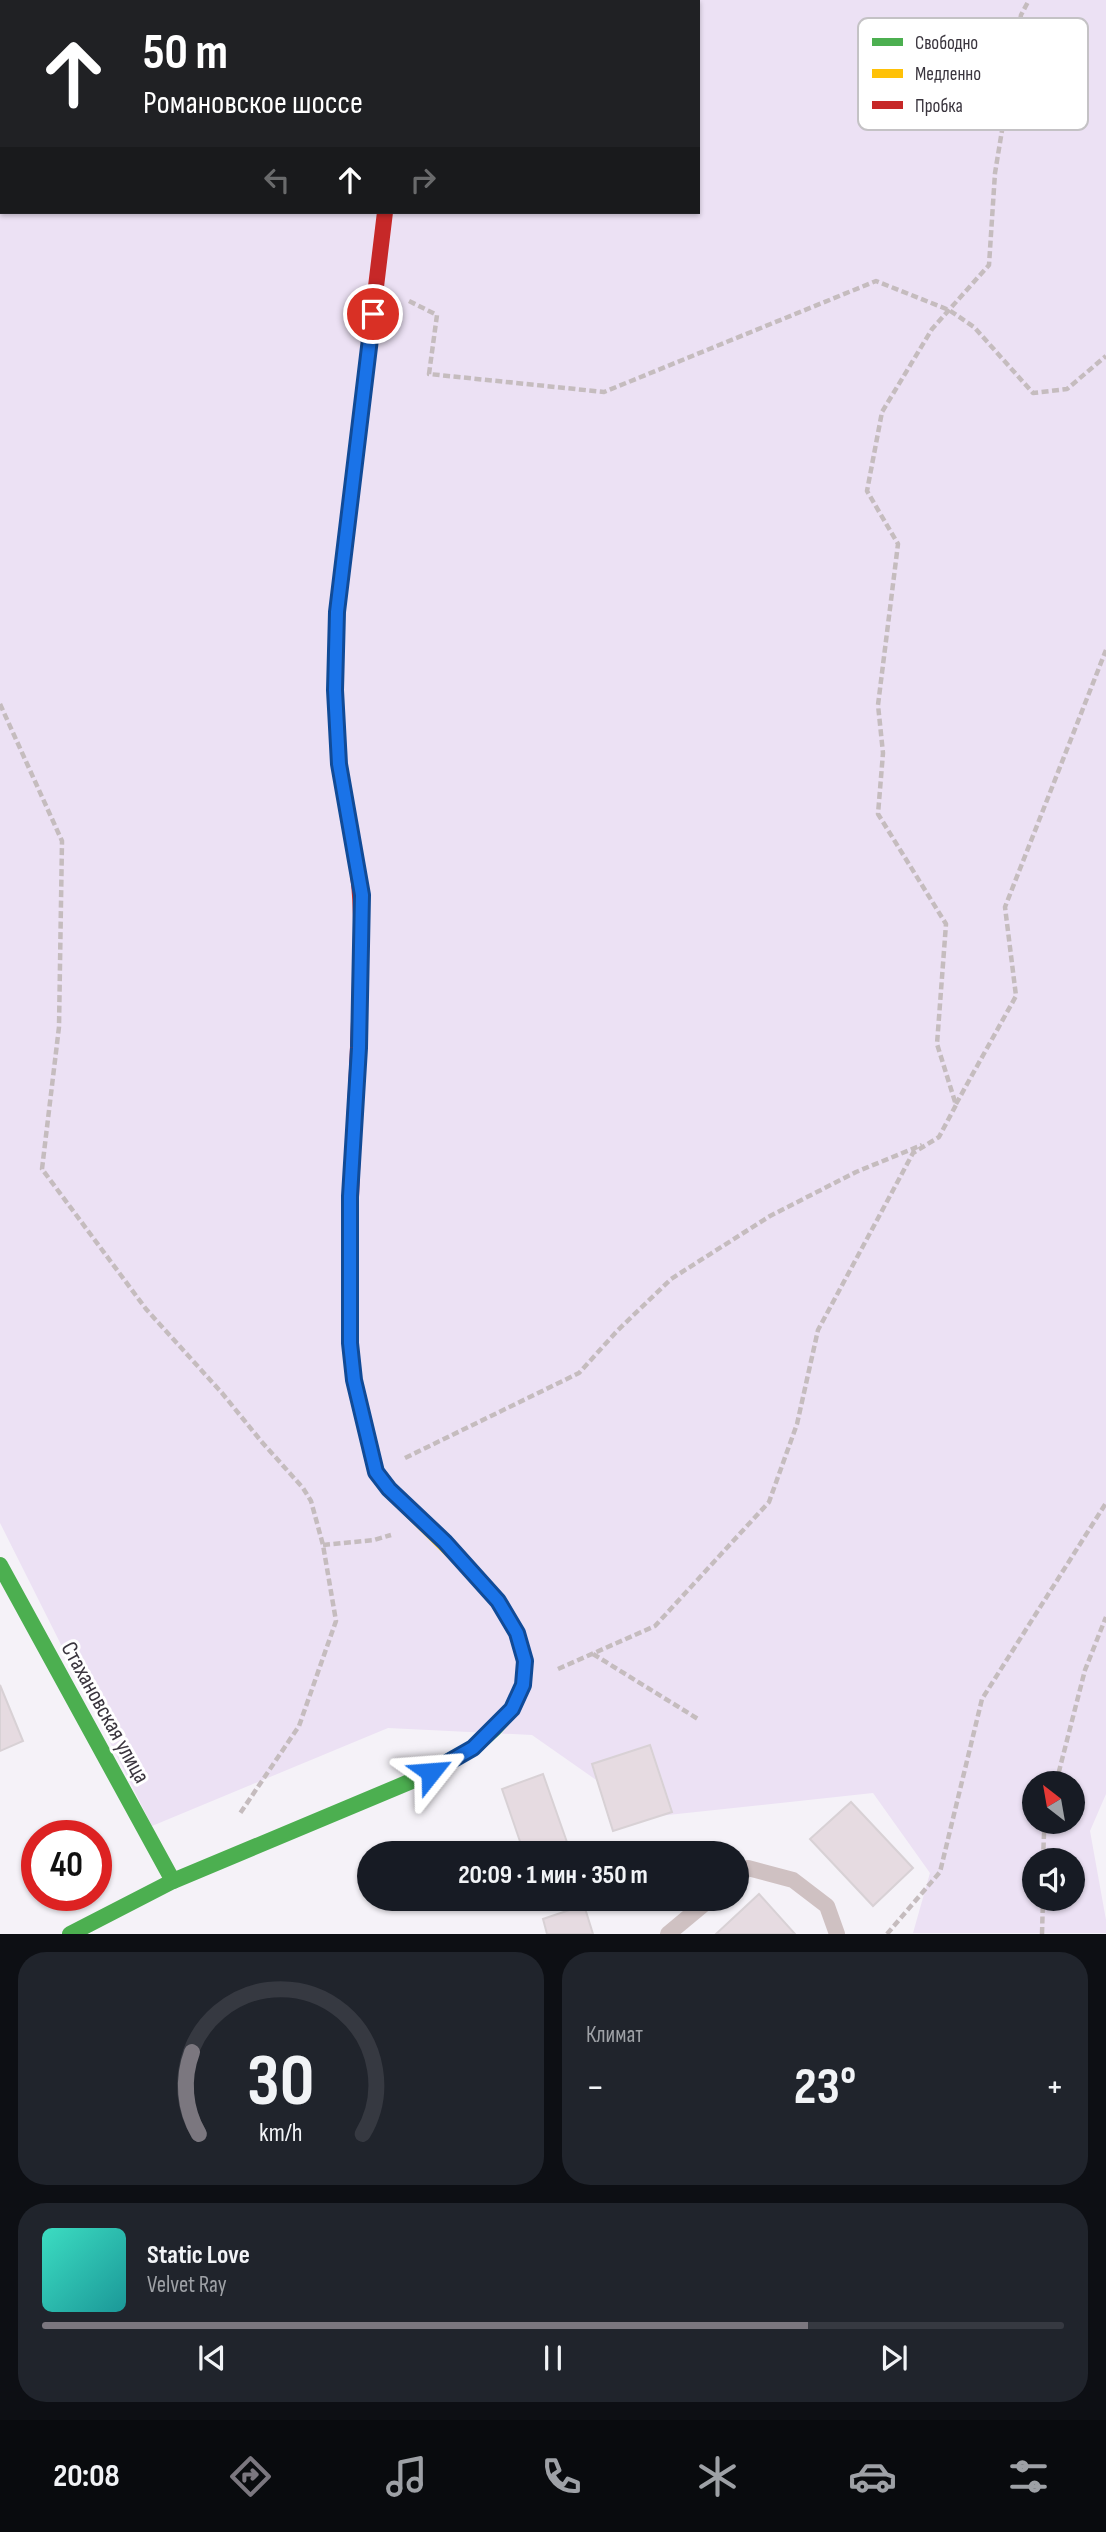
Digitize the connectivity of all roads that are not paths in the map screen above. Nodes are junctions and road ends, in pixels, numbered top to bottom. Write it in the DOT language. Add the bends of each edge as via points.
graph roads {
  1 [pos="385,214"];
  2 [pos="0,1565"];
  3 [pos="749,1868"];
  4 [pos="173,1881"];
  5 [pos="696,1911"];
  6 [pos="70,1934"];
  7 [pos="668,1934"];
  8 [pos="837,1934"];
  1 -- 4 [label="street" via="337,612 339,764 362,895 350,1196 350,1343 376,1472 498,1601 517,1633 525,1661 523,1685 512,1709 495,1728 448,1763"];
  2 -- 4 [label="street, Стахановская улица"];
  3 -- 8 [label="lane" via="793,1880 827,1906"];
  4 -- 6 [label="street"];
  5 -- 7 [label="lane"];
}
